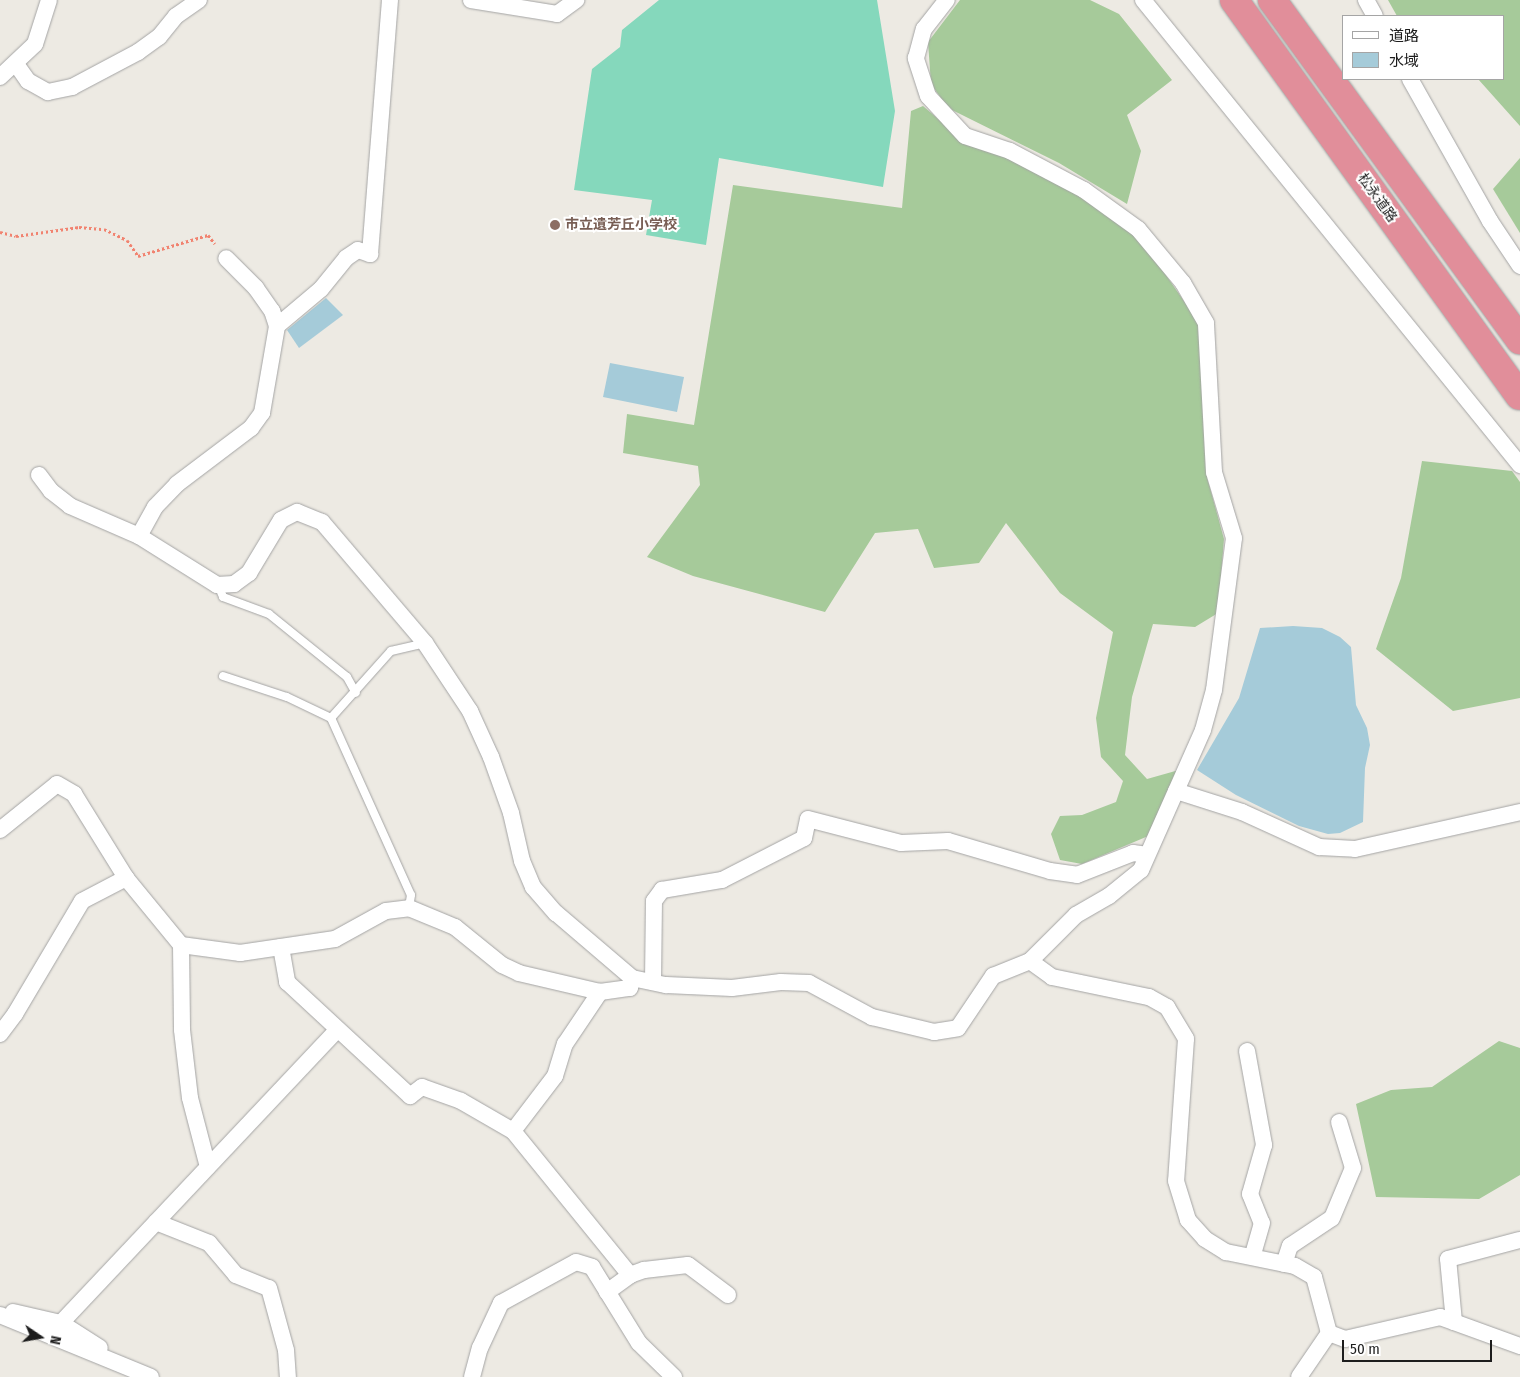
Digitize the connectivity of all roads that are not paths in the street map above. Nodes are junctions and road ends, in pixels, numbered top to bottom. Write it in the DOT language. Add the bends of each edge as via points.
graph roads {
  1 [pos="48,0"];
  2 [pos="199,0"];
  3 [pos="390,0"];
  4 [pos="471,0"];
  5 [pos="576,0"];
  6 [pos="947,0"];
  7 [pos="1142,0"];
  8 [pos="1234,0"];
  9 [pos="1272,0"];
  10 [pos="1366,0"];
  11 [pos="1374,15"];
  12 [pos="16,64"];
  13 [pos="0,77"];
  14 [pos="1411,80"];
  15 [pos="226,258"];
  16 [pos="1520,266"];
  17 [pos="277,326"];
  18 [pos="1520,340"];
  19 [pos="1520,396"];
  20 [pos="1520,465"];
  21 [pos="39,475"];
  22 [pos="139,536"];
  23 [pos="217,584"];
  24 [pos="425,643"];
  25 [pos="223,676"];
  26 [pos="356,693"];
  27 [pos="331,718"];
  28 [pos="1176,791"];
  29 [pos="1520,812"];
  30 [pos="0,830"];
  31 [pos="1147,855"];
  32 [pos="126,878"];
  33 [pos="409,908"];
  34 [pos="181,945"];
  35 [pos="281,947"];
  36 [pos="1030,961"];
  37 [pos="632,978"];
  38 [pos="653,982"];
  39 [pos="600,992"];
  40 [pos="337,1030"];
  41 [pos="0,1034"];
  42 [pos="1247,1051"];
  43 [pos="1339,1122"];
  44 [pos="513,1131"];
  45 [pos="208,1167"];
  46 [pos="156,1222"];
  47 [pos="1520,1240"];
  48 [pos="1252,1257"];
  49 [pos="1284,1264"];
  50 [pos="630,1275"];
  51 [pos="607,1292"];
  52 [pos="728,1295"];
  53 [pos="0,1308"];
  54 [pos="0,1315"];
  55 [pos="1454,1322"];
  56 [pos="61,1323"];
  57 [pos="1329,1333"];
  58 [pos="1520,1346"];
  59 [pos="148,1376"];
  60 [pos="288,1377"];
  61 [pos="472,1377"];
  62 [pos="674,1377"];
  63 [pos="1300,1377"];
  1 -- 12 [label="street" via="35,44"];
  2 -- 12 [label="street" via="176,16 159,37 138,52 72,87 48,92 28,81"];
  3 -- 17 [label="street" via="370,254 358,250 346,258 321,289"];
  4 -- 5 [label="street" via="557,14"];
  6 -- 28 [label="street" via="924,29 916,58 928,96 966,136 1010,151 1084,190 1138,229 1183,283 1206,323 1214,472 1234,538 1214,690 1203,730"];
  7 -- 20 [label="street"];
  8 -- 19 [label="highway, 松永道路"];
  9 -- 18 [label="highway"];
  10 -- 11 [label="street"];
  12 -- 13 [label="street"];
  14 -- 16 [label="street" via="1490,221"];
  15 -- 17 [label="street" via="256,288 272,310"];
  17 -- 22 [label="street" via="262,413 251,428 177,484 155,506"];
  21 -- 22 [label="street" via="51,492 70,506"];
  22 -- 23 [label="street"];
  23 -- 24 [label="street" via="234,584 249,574 281,520 297,512 322,522 334,534"];
  23 -- 26 [label="lane" via="223,597 269,614 347,677"];
  24 -- 26 [label="lane" via="390,652"];
  24 -- 37 [label="street" via="470,711 491,756 511,812 522,861 533,887 556,913"];
  25 -- 27 [label="lane" via="287,696"];
  26 -- 27 [label="lane"];
  27 -- 33 [label="lane" via="411,895"];
  28 -- 29 [label="street" via="1242,812 1319,847 1355,850"];
  28 -- 31 [label="street"];
  30 -- 32 [label="street" via="57,784 74,794"];
  31 -- 36 [label="street" via="1141,870 1109,896 1076,915"];
  31 -- 38 [label="street" via="1133,854 1077,875 1050,871 948,841 900,843 808,819 804,838 722,880 662,890 654,901"];
  32 -- 34 [label="street"];
  32 -- 41 [label="street" via="82,901 16,1014"];
  33 -- 35 [label="street" via="386,911 335,939"];
  33 -- 39 [label="street" via="455,927 502,965 519,973"];
  34 -- 35 [label="street" via="240,953"];
  34 -- 45 [label="street" via="182,1030 190,1098"];
  35 -- 40 [label="street" via="287,982"];
  36 -- 38 [label="street" via="993,976 958,1028 934,1032 872,1018 809,983 781,982 732,988"];
  36 -- 48 [label="street" via="1052,977 1149,997 1167,1007 1186,1039 1176,1181 1188,1220 1205,1239 1226,1252"];
  37 -- 38 [label="street"];
  37 -- 39 [label="street" via="630,988"];
  39 -- 44 [label="street" via="565,1044 555,1076"];
  40 -- 44 [label="street" via="410,1096 422,1087 461,1101"];
  40 -- 45 [label="street"];
  42 -- 48 [label="street" via="1264,1145 1250,1194 1262,1223"];
  43 -- 49 [label="street" via="1353,1168 1332,1218 1290,1246"];
  44 -- 50 [label="street"];
  45 -- 46 [label="street"];
  46 -- 56 [label="street"];
  46 -- 60 [label="street" via="209,1243 236,1275 269,1288 286,1350"];
  47 -- 55 [label="street" via="1448,1259"];
  48 -- 49 [label="street"];
  49 -- 57 [label="street" via="1314,1277"];
  50 -- 51 [label="street"];
  50 -- 52 [label="street" via="644,1270 688,1265"];
  51 -- 61 [label="street" via="592,1267 576,1262 501,1303 480,1348"];
  51 -- 62 [label="street" via="639,1344"];
  53 -- 56 [label="street"];
  54 -- 59 [label="street"];
  55 -- 57 [label="street" via="1440,1317 1345,1339"];
  55 -- 58 [label="street"];
  56 -- 59 [label="street"];
  57 -- 63 [label="street"];
}
